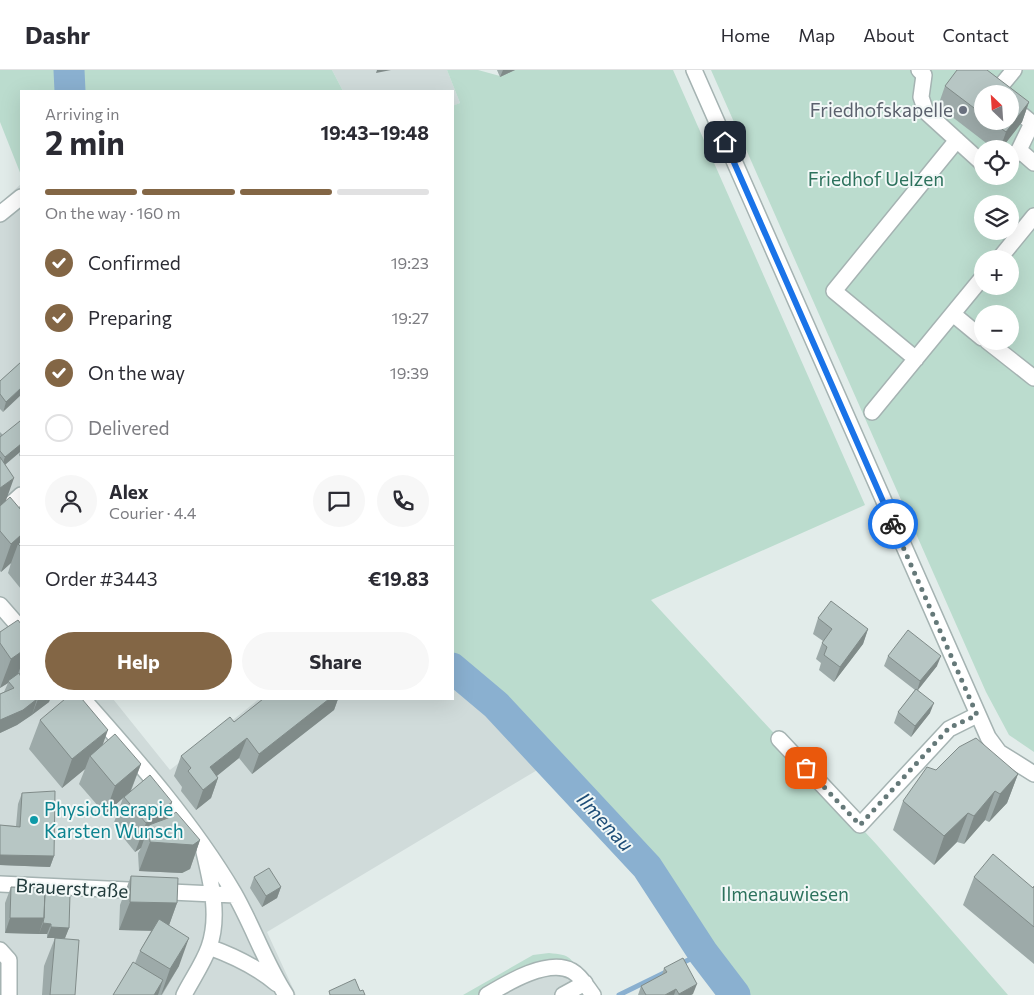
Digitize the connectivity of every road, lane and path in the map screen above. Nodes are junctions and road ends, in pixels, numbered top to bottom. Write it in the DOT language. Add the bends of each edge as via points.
graph roads {
  1 [pos="694,70"];
  2 [pos="1014,70"];
  3 [pos="925,72"];
  4 [pos="982,81"];
  5 [pos="987,85"];
  6 [pos="1002,85"];
  7 [pos="1019,112"];
  8 [pos="957,140"];
  9 [pos="1019,146"];
  10 [pos="974,156"];
  11 [pos="1019,157"];
  12 [pos="1034,163"];
  13 [pos="20,198"];
  14 [pos="0,214"];
  15 [pos="1034,216"];
  16 [pos="1006,250"];
  17 [pos="974,288"];
  18 [pos="953,314"];
  19 [pos="974,331"];
  20 [pos="998,350"];
  21 [pos="916,359"];
  22 [pos="1034,378"];
  23 [pos="872,412"];
  24 [pos="20,496"];
  25 [pos="0,514"];
  26 [pos="0,605"];
  27 [pos="20,628"];
  28 [pos="83,700"];
  29 [pos="977,715"];
  30 [pos="779,740"];
  31 [pos="1034,774"];
  32 [pos="201,840"];
  33 [pos="0,884"];
  34 [pos="213,894"];
  35 [pos="235,895"];
  36 [pos="209,947"];
  37 [pos="0,950"];
  38 [pos="589,989"];
  39 [pos="283,991"];
  40 [pos="9,995"];
  41 [pos="184,995"];
  42 [pos="487,995"];
  43 [pos="563,995"];
  1 -- 29 [label="street"];
  2 -- 6 [label="street"];
  3 -- 8 [label="street" via="921,97 926,112"];
  4 -- 5 [label="street"];
  7 -- 9 [label="street" via="1032,123"];
  8 -- 10 [label="street"];
  8 -- 21 [label="street" via="834,291"];
  11 -- 12 [label="street"];
  13 -- 14 [label="street"];
  15 -- 16 [label="street"];
  17 -- 18 [label="street"];
  18 -- 19 [label="street"];
  18 -- 21 [label="street"];
  20 -- 22 [label="street"];
  21 -- 23 [label="street"];
  24 -- 25 [label="street"];
  26 -- 27 [label="street"];
  28 -- 32 [label="street"];
  29 -- 30 [label="street" via="949,728 860,825"];
  29 -- 31 [label="street" via="999,752"];
  32 -- 34 [label="street"];
  32 -- 35 [label="street"];
  33 -- 34 [label="street, Brauerstraße"];
  34 -- 35 [label="street, Brauerstraße"];
  34 -- 36 [label="street" via="214,925"];
  35 -- 39 [label="street"];
  36 -- 39 [label="street" via="234,956 265,974"];
  36 -- 41 [label="street"];
  37 -- 40 [label="street" via="9,960"];
  38 -- 42 [label="street" via="572,971 553,968 534,971"];
  38 -- 43 [label="street"];
}
